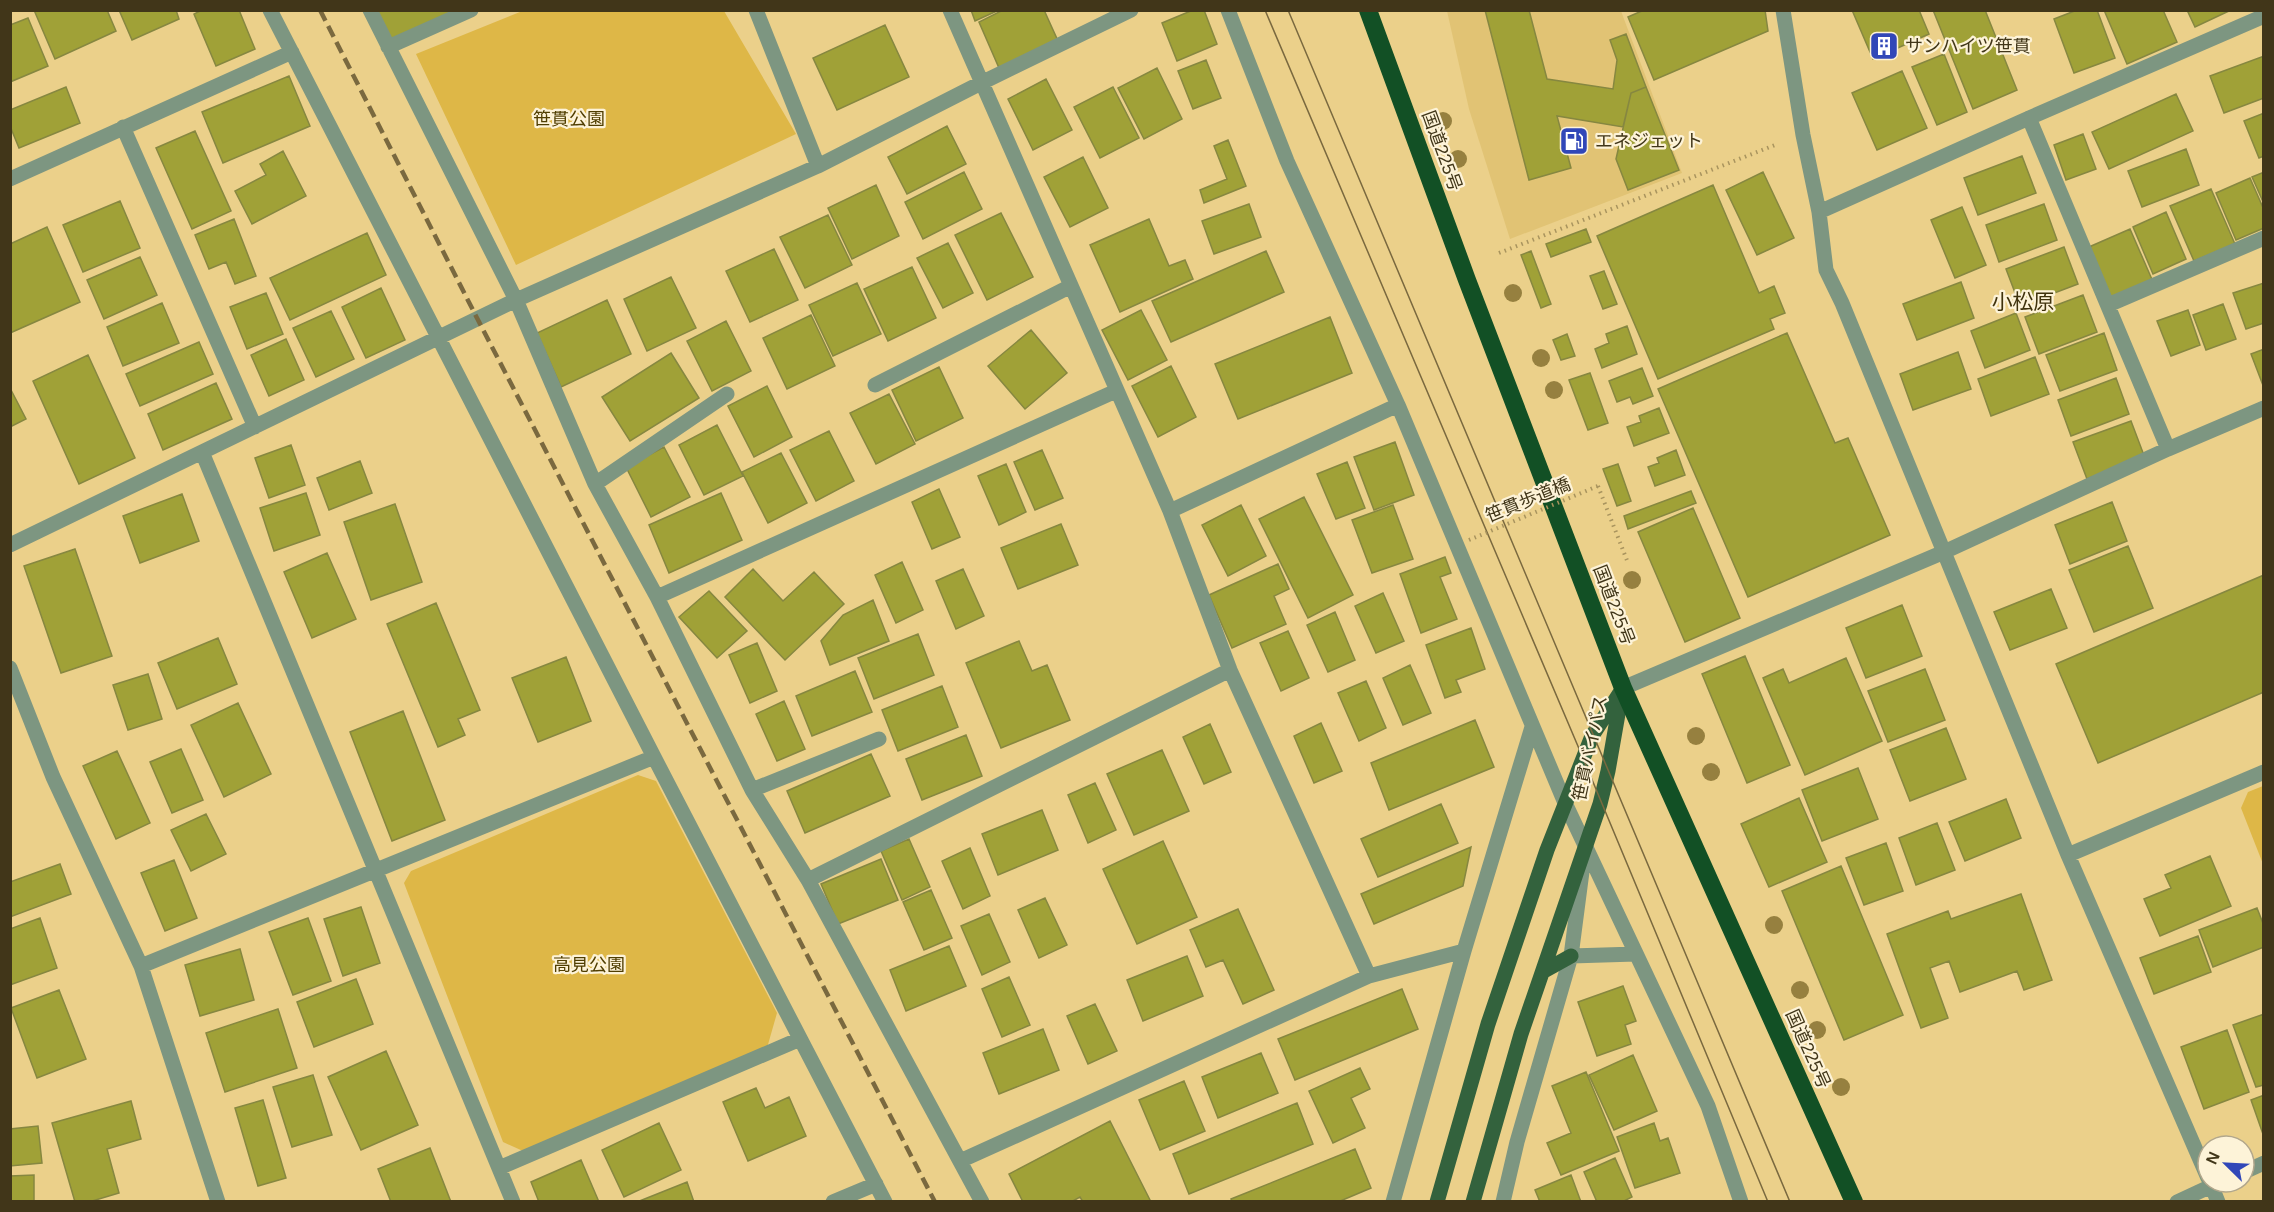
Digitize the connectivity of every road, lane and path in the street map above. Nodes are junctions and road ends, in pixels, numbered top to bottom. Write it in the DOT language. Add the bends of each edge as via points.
graph roads {
  1 [pos="270,10"];
  2 [pos="370,10"];
  3 [pos="471,10"];
  4 [pos="756,10"];
  5 [pos="950,10"];
  6 [pos="1131,10"];
  7 [pos="1228,10"];
  8 [pos="1368,10"];
  9 [pos="1783,10"];
  10 [pos="2264,16"];
  11 [pos="388,47"];
  12 [pos="292,52"];
  13 [pos="981,83"];
  14 [pos="2029,118"];
  15 [pos="123,127"];
  16 [pos="1803,135"];
  17 [pos="818,166"];
  18 [pos="10,179"];
  19 [pos="1819,212"];
  20 [pos="2264,238"];
  21 [pos="1499,253"];
  22 [pos="1071,286"];
  23 [pos="516,300"];
  24 [pos="2108,305"];
  25 [pos="437,338"];
  26 [pos="875,385"];
  27 [pos="1116,391"];
  28 [pos="727,394"];
  29 [pos="1398,405"];
  30 [pos="2264,408"];
  31 [pos="255,427"];
  32 [pos="2168,449"];
  33 [pos="202,452"];
  34 [pos="595,484"];
  35 [pos="1170,511"];
  36 [pos="1469,540"];
  37 [pos="10,544"];
  38 [pos="1944,552"];
  39 [pos="1628,563"];
  40 [pos="657,597"];
  41 [pos="10,668"];
  42 [pos="1230,670"];
  43 [pos="1623,688"];
  44 [pos="1532,727"];
  45 [pos="879,739"];
  46 [pos="654,757"];
  47 [pos="2264,772"];
  48 [pos="752,790"];
  49 [pos="1565,803"];
  50 [pos="1586,843"];
  51 [pos="2068,855"];
  52 [pos="376,872"];
  53 [pos="808,879"];
  54 [pos="1464,951"];
  55 [pos="1636,954"];
  56 [pos="1571,956"];
  57 [pos="141,966"];
  58 [pos="1544,971"];
  59 [pos="1369,976"];
  60 [pos="800,1040"];
  61 [pos="2196,1146"];
  62 [pos="960,1161"];
  63 [pos="499,1168"];
  64 [pos="876,1184"];
  65 [pos="2196,1191"];
  66 [pos="218,1202"];
  67 [pos="513,1202"];
  68 [pos="833,1202"];
  69 [pos="885,1202"];
  70 [pos="982,1202"];
  71 [pos="1393,1202"];
  72 [pos="1437,1202"];
  73 [pos="1473,1202"];
  74 [pos="1503,1202"];
  75 [pos="1741,1202"];
  76 [pos="1854,1202"];
  77 [pos="2177,1202"];
  1 -- 12 [label="street"];
  2 -- 11 [label="street"];
  3 -- 11 [label="street"];
  4 -- 17 [label="street"];
  5 -- 13 [label="street"];
  6 -- 13 [label="street"];
  7 -- 29 [label="street" via="1287,161"];
  8 -- 43 [label="highway, 国道225号"];
  9 -- 16 [label="street"];
  10 -- 14 [label="street"];
  11 -- 23 [label="street"];
  12 -- 15 [label="street"];
  12 -- 25 [label="street"];
  13 -- 17 [label="street"];
  13 -- 22 [label="street"];
  14 -- 19 [label="street"];
  14 -- 24 [label="street"];
  15 -- 18 [label="street"];
  15 -- 31 [label="street"];
  16 -- 19 [label="street"];
  16 -- 21 [label="path"];
  17 -- 23 [label="street"];
  19 -- 38 [label="street" via="1826,270"];
  20 -- 24 [label="street"];
  22 -- 26 [label="street"];
  22 -- 27 [label="street"];
  23 -- 25 [label="street"];
  23 -- 34 [label="street"];
  24 -- 32 [label="street"];
  25 -- 31 [label="street"];
  25 -- 46 [label="street"];
  27 -- 35 [label="street"];
  27 -- 40 [label="street"];
  28 -- 34 [label="street"];
  29 -- 35 [label="street"];
  29 -- 44 [label="street"];
  30 -- 32 [label="street"];
  31 -- 33 [label="street"];
  32 -- 38 [label="street"];
  33 -- 37 [label="street"];
  33 -- 52 [label="street"];
  34 -- 40 [label="street"];
  35 -- 42 [label="street"];
  36 -- 39 [label="path, 笹貫歩道橋, bridge" via="1598,486"];
  38 -- 43 [label="street"];
  38 -- 51 [label="street"];
  40 -- 48 [label="street"];
  41 -- 57 [label="street" via="53,777"];
  42 -- 53 [label="street"];
  42 -- 59 [label="street"];
  43 -- 49 [label="main road, 笹貫バイパス" via="1592,736"];
  43 -- 50 [label="main road, 笹貫バイパス" via="1608,771"];
  43 -- 76 [label="highway, 国道225号"];
  44 -- 49 [label="street"];
  44 -- 54 [label="street"];
  45 -- 48 [label="street"];
  46 -- 52 [label="street"];
  46 -- 60 [label="street"];
  47 -- 51 [label="street"];
  48 -- 53 [label="street"];
  49 -- 50 [label="street"];
  49 -- 72 [label="main road, 笹貫バイパス" via="1488,1024"];
  50 -- 55 [label="street"];
  50 -- 56 [label="street"];
  50 -- 58 [label="main road, 笹貫バイパス"];
  51 -- 61 [label="street"];
  52 -- 57 [label="street"];
  52 -- 63 [label="street"];
  53 -- 62 [label="street"];
  54 -- 59 [label="street"];
  54 -- 71 [label="street"];
  55 -- 56 [label="street"];
  55 -- 75 [label="street" via="1708,1106"];
  56 -- 58 [label="main road"];
  56 -- 74 [label="street"];
  57 -- 66 [label="street"];
  58 -- 73 [label="main road, 笹貫バイパス" via="1521,1034"];
  59 -- 62 [label="street"];
  60 -- 63 [label="street"];
  60 -- 64 [label="street"];
  62 -- 70 [label="street"];
  63 -- 67 [label="street"];
  64 -- 68 [label="street"];
  64 -- 69 [label="street"];
  65 -- 77 [label="street"];
}
